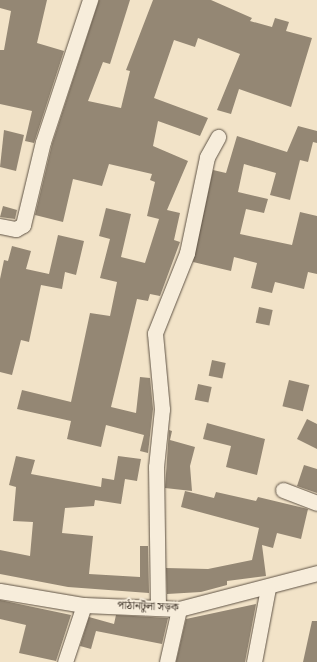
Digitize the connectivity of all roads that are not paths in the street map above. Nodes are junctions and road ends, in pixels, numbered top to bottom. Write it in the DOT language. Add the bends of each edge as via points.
graph roads {
  1 [pos="90,0"];
  2 [pos="218,137"];
  3 [pos="0,226"];
  4 [pos="283,490"];
  5 [pos="317,503"];
  6 [pos="317,573"];
  7 [pos="268,588"];
  8 [pos="0,591"];
  9 [pos="84,605"];
  10 [pos="158,608"];
  11 [pos="179,609"];
  12 [pos="65,662"];
  13 [pos="167,662"];
  14 [pos="254,662"];
  1 -- 3 [label="street" via="44,142 23,226 16,229"];
  2 -- 10 [label="street" via="207,157 187,253 155,333 162,409 156,467"];
  4 -- 5 [label="street"];
  6 -- 7 [label="street, পাঠানটুলা সড়ক"];
  7 -- 11 [label="street, পাঠানটুলা সড়ক"];
  7 -- 14 [label="street"];
  8 -- 9 [label="street, পাঠানটুলা সড়ক"];
  9 -- 10 [label="street, পাঠানটুলা সড়ক"];
  9 -- 12 [label="street"];
  10 -- 11 [label="street, পাঠানটুলা সড়ক"];
  11 -- 13 [label="street"];
}
